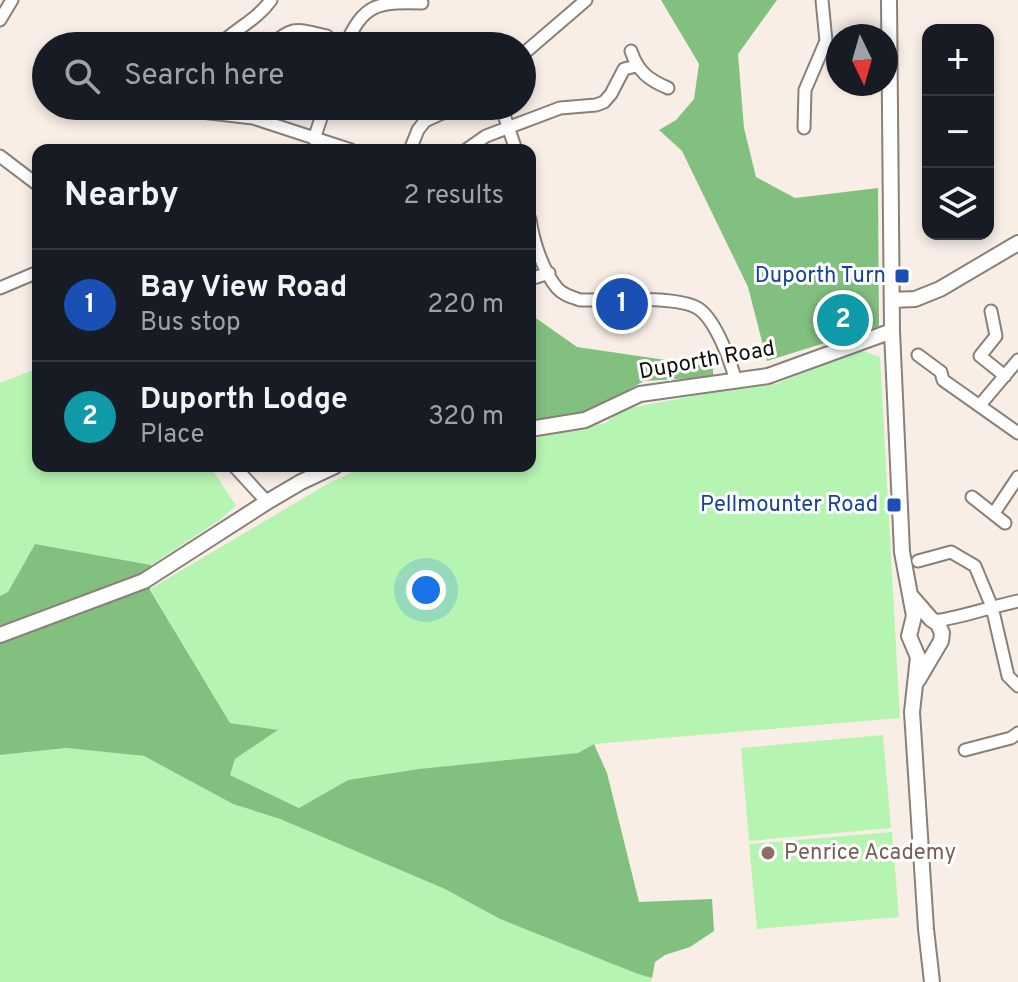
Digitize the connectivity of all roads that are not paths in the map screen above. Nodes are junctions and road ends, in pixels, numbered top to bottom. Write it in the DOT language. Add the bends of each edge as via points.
graph roads {
  1 [pos="12,0"];
  2 [pos="271,0"];
  3 [pos="586,0"];
  4 [pos="822,0"];
  5 [pos="889,0"];
  6 [pos="422,3"];
  7 [pos="0,20"];
  8 [pos="828,24"];
  9 [pos="888,24"];
  10 [pos="235,32"];
  11 [pos="351,32"];
  12 [pos="536,43"];
  13 [pos="631,51"];
  14 [pos="826,52"];
  15 [pos="636,66"];
  16 [pos="668,88"];
  17 [pos="889,96"];
  18 [pos="536,117"];
  19 [pos="272,120"];
  20 [pos="320,120"];
  21 [pos="427,120"];
  22 [pos="506,120"];
  23 [pos="528,120"];
  24 [pos="509,127"];
  25 [pos="804,128"];
  26 [pos="314,139"];
  27 [pos="323,144"];
  28 [pos="413,144"];
  29 [pos="475,144"];
  30 [pos="514,144"];
  31 [pos="0,156"];
  32 [pos="32,180"];
  33 [pos="1018,243"];
  34 [pos="536,247"];
  35 [pos="549,273"];
  36 [pos="32,275"];
  37 [pos="536,277"];
  38 [pos="0,288"];
  39 [pos="892,300"];
  40 [pos="991,311"];
  41 [pos="892,331"];
  42 [pos="918,355"];
  43 [pos="1018,360"];
  44 [pos="1005,376"];
  45 [pos="736,382"];
  46 [pos="980,405"];
  47 [pos="536,428"];
  48 [pos="1018,433"];
  49 [pos="240,472"];
  50 [pos="322,472"];
  51 [pos="1018,477"];
  52 [pos="972,497"];
  53 [pos="267,502"];
  54 [pos="994,513"];
  55 [pos="1005,523"];
  56 [pos="918,561"];
  57 [pos="910,596"];
  58 [pos="1018,601"];
  59 [pos="992,607"];
  60 [pos="964,616"];
  61 [pos="933,620"];
  62 [pos="911,628"];
  63 [pos="0,635"];
  64 [pos="941,641"];
  65 [pos="912,644"];
  66 [pos="916,684"];
  67 [pos="1018,686"];
  68 [pos="1018,733"];
  69 [pos="965,750"];
  70 [pos="932,982"];
  1 -- 7 [label="street"];
  2 -- 10 [label="street"];
  3 -- 12 [label="street"];
  4 -- 8 [label="street"];
  5 -- 9 [label="street"];
  6 -- 11 [label="street" via="376,6"];
  13 -- 15 [label="street"];
  14 -- 25 [label="street" via="805,90"];
  15 -- 16 [label="street"];
  15 -- 18 [label="street" via="624,69 604,102"];
  17 -- 39 [label="street"];
  19 -- 26 [label="street"];
  20 -- 26 [label="street"];
  21 -- 28 [label="street"];
  22 -- 24 [label="street"];
  23 -- 24 [label="street"];
  24 -- 29 [label="street"];
  24 -- 30 [label="street"];
  26 -- 27 [label="street"];
  31 -- 32 [label="street"];
  33 -- 39 [label="street" via="940,289 915,299"];
  34 -- 35 [label="street"];
  35 -- 37 [label="street"];
  35 -- 45 [label="street" via="566,296 580,300 671,301 697,307 731,362"];
  36 -- 38 [label="street"];
  39 -- 41 [label="street"];
  40 -- 44 [label="street" via="996,336 980,356"];
  41 -- 45 [label="street, Duporth Road" via="768,376"];
  41 -- 57 [label="street" via="902,552"];
  42 -- 46 [label="street"];
  43 -- 44 [label="street"];
  44 -- 46 [label="street"];
  45 -- 47 [label="street, Duporth Road" via="640,394 585,420"];
  46 -- 48 [label="street"];
  49 -- 53 [label="street"];
  50 -- 53 [label="street"];
  51 -- 54 [label="street"];
  52 -- 54 [label="street"];
  53 -- 63 [label="street" via="144,581"];
  54 -- 55 [label="street"];
  56 -- 59 [label="street" via="951,552 975,566"];
  57 -- 61 [label="street"];
  57 -- 62 [label="street"];
  58 -- 59 [label="street"];
  59 -- 60 [label="street"];
  59 -- 67 [label="street" via="1008,676"];
  60 -- 61 [label="street"];
  60 -- 64 [label="street"];
  61 -- 62 [label="street" via="920,620"];
  61 -- 64 [label="street" via="941,628"];
  62 -- 65 [label="street"];
  64 -- 65 [label="street" via="925,652"];
  64 -- 66 [label="street"];
  65 -- 66 [label="street" via="918,657"];
  66 -- 70 [label="street" via="912,712"];
  68 -- 69 [label="street"];
}
